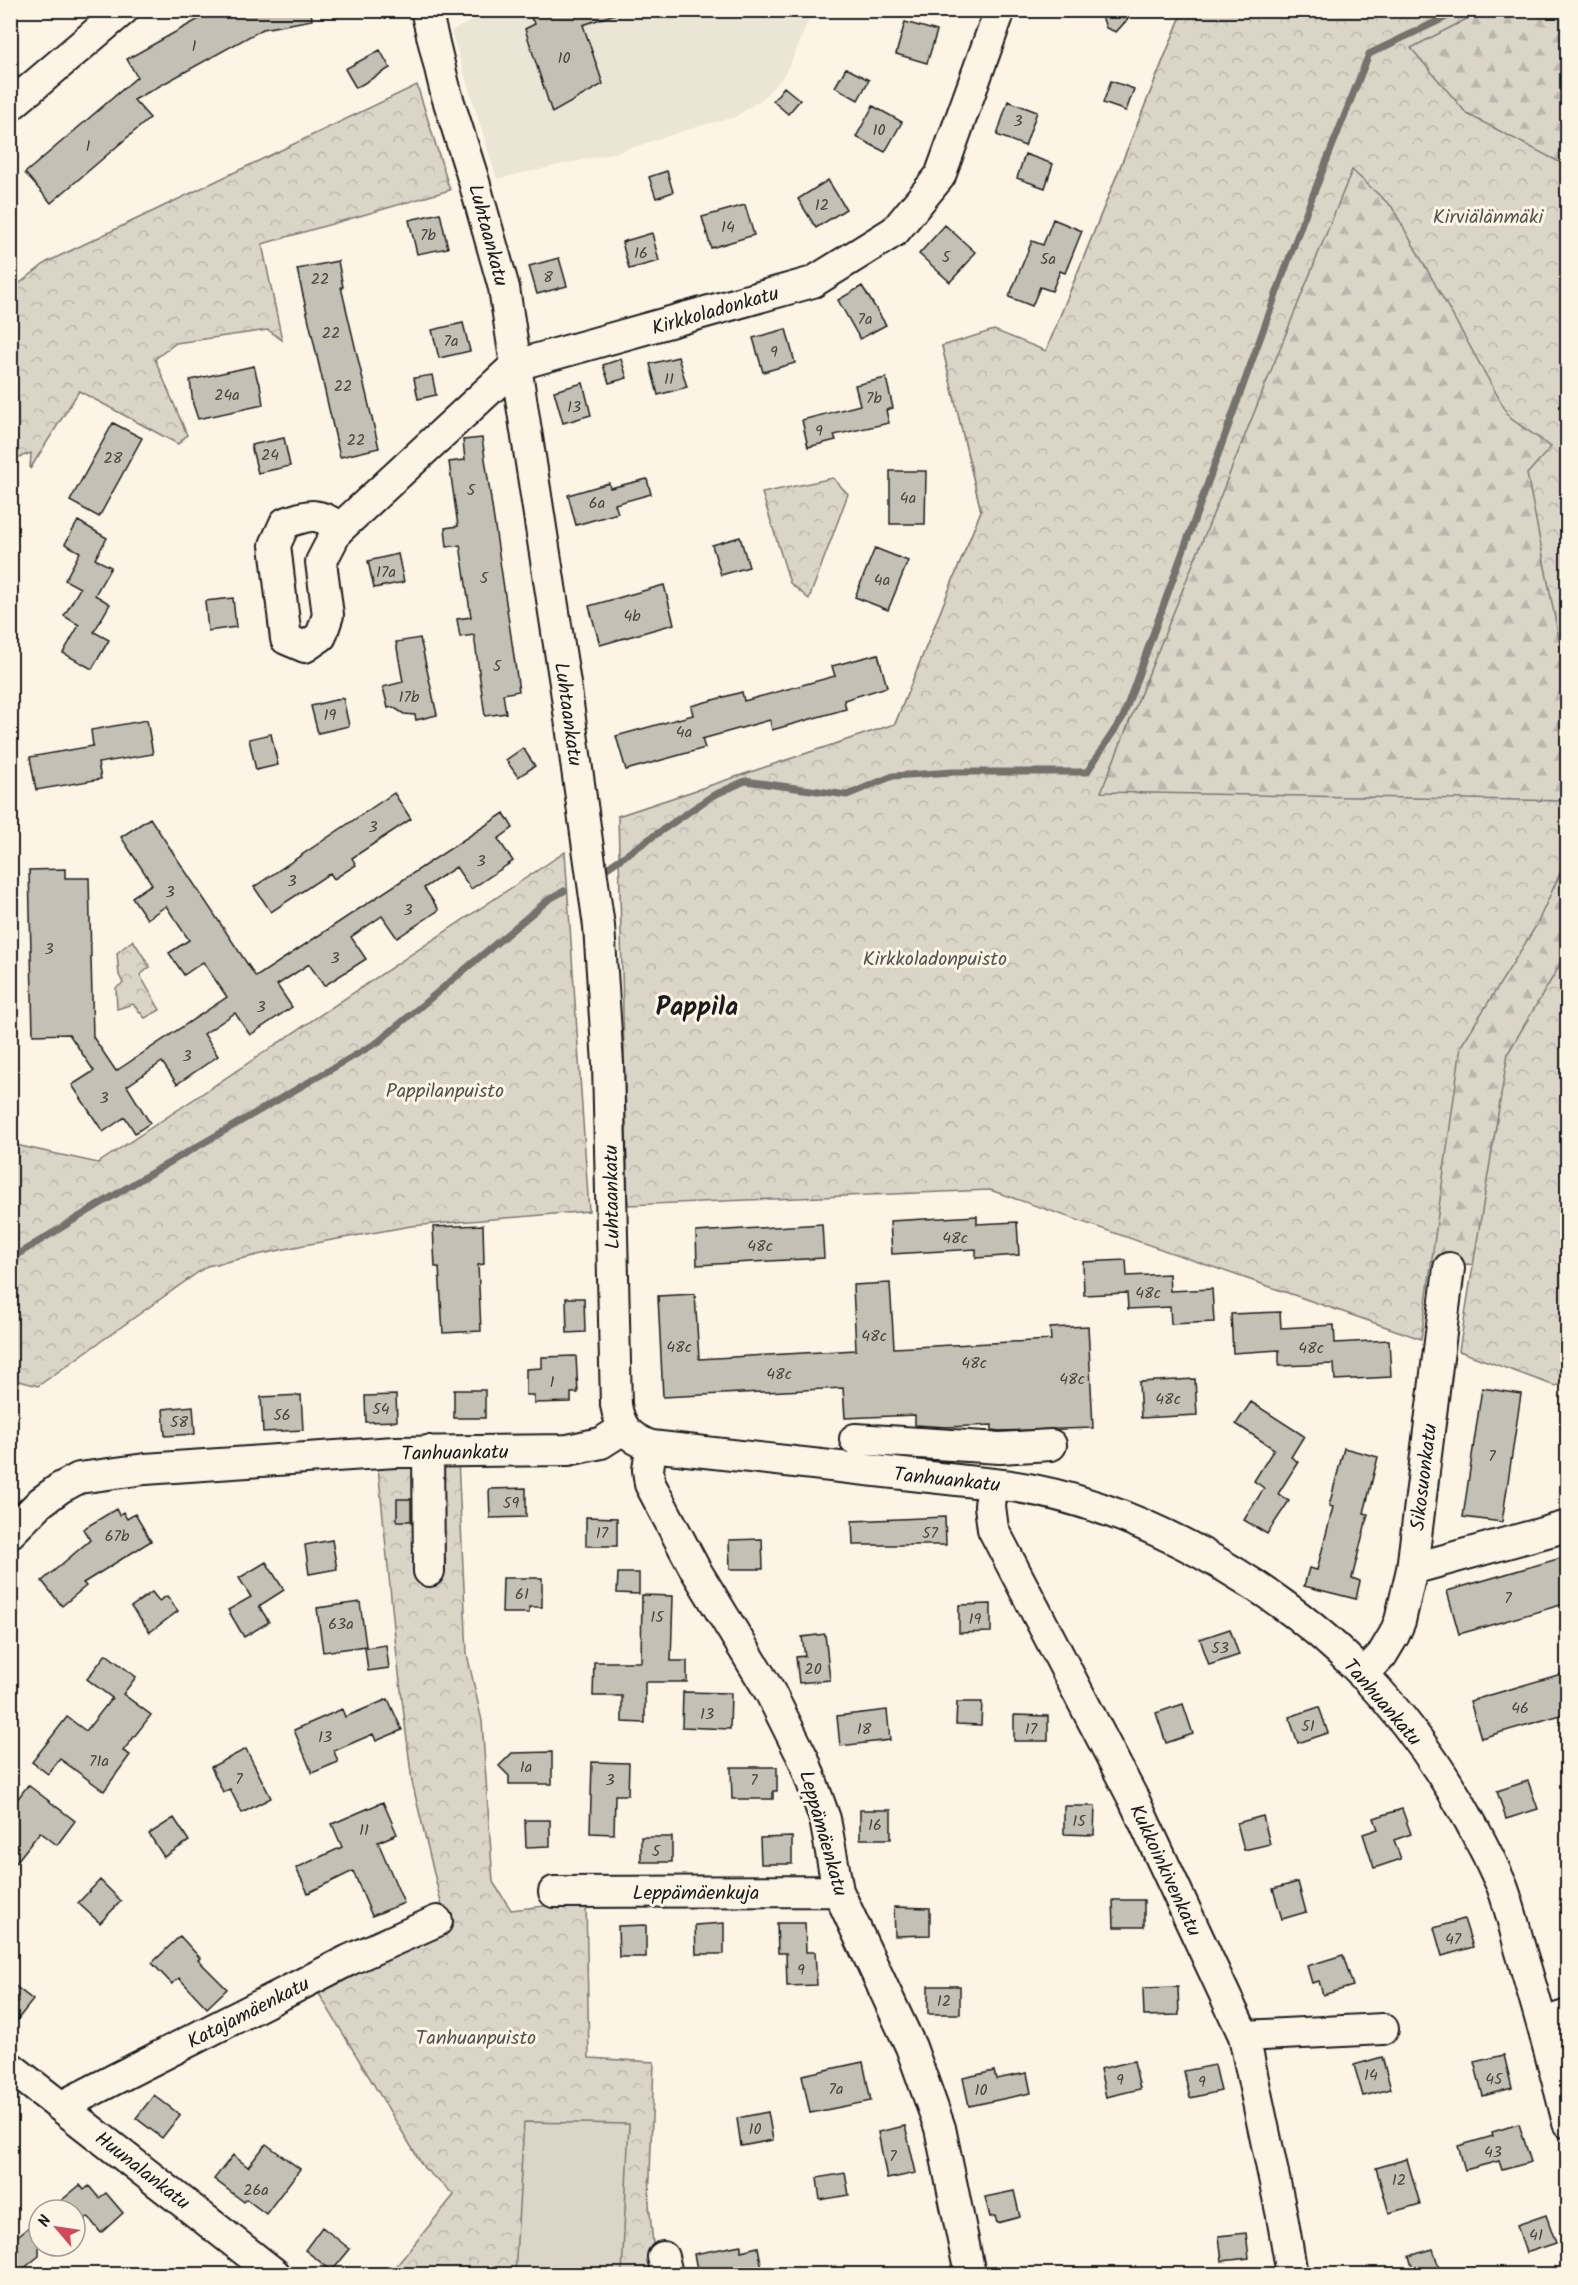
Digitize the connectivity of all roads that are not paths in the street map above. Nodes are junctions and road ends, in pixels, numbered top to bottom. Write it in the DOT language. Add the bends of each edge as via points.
graph roads {
  1 [pos="426,10"];
  2 [pos="1000,10"];
  3 [pos="122,11"];
  4 [pos="10,106"];
  5 [pos="516,365"];
  6 [pos="340,528"];
  7 [pos="1449,1268"];
  8 [pos="623,1430"];
  9 [pos="855,1439"];
  10 [pos="1051,1445"];
  11 [pos="651,1446"];
  12 [pos="428,1451"];
  13 [pos="992,1485"];
  14 [pos="1568,1526"];
  15 [pos="10,1533"];
  16 [pos="1412,1569"];
  17 [pos="429,1571"];
  18 [pos="1363,1675"];
  19 [pos="554,1892"];
  20 [pos="838,1892"];
  21 [pos="437,1921"];
  22 [pos="1556,2019"];
  23 [pos="1383,2029"];
  24 [pos="1244,2036"];
  25 [pos="10,2067"];
  26 [pos="62,2106"];
  27 [pos="1568,2123"];
  28 [pos="275,2274"];
  29 [pos="970,2274"];
  30 [pos="1292,2274"];
  1 -- 5 [label="street, Luhtaankatu" via="446,93 500,268"];
  2 -- 5 [label="street, Kirkkoladonkatu" via="940,176 895,231 813,282"];
  3 -- 4 [label="street"];
  5 -- 6 [label="street, Kirkkoladonkatu"];
  5 -- 8 [label="street, Luhtaankatu" via="599,926 608,1064 615,1406"];
  7 -- 16 [label="street, Sikosuonkatu"];
  8 -- 11 [label="street, Tanhuankatu"];
  8 -- 12 [label="street, Tanhuankatu" via="601,1443 568,1450"];
  9 -- 10 [label="street" via="1000,1448"];
  11 -- 13 [label="street, Tanhuankatu"];
  11 -- 20 [label="street, Leppämäenkatu" via="650,1484 695,1569 770,1692 804,1760 825,1819"];
  12 -- 15 [label="street, Tanhuankatu" via="145,1468 79,1478 41,1502"];
  12 -- 17 [label="street"];
  13 -- 18 [label="street, Tanhuankatu" via="1032,1489 1089,1505 1180,1542 1289,1611"];
  13 -- 24 [label="street, Kukkoinkivenkatu" via="993,1529 1134,1800"];
  14 -- 16 [label="street"];
  16 -- 18 [label="street, Sikosuonkatu" via="1394,1635"];
  18 -- 22 [label="street, Tanhuankatu" via="1440,1772 1473,1826 1503,1888"];
  19 -- 20 [label="street, Leppämäenkuja"];
  20 -- 29 [label="street, Leppämäenkatu" via="911,2047 940,2128"];
  21 -- 26 [label="street, Katajamäenkatu" via="349,1960"];
  22 -- 27 [label="street, Tanhuankatu"];
  23 -- 24 [label="street"];
  24 -- 30 [label="street, Kukkoinkivenkatu"];
  25 -- 26 [label="street, Huunalankatu"];
  26 -- 28 [label="street, Huunalankatu"];
}
